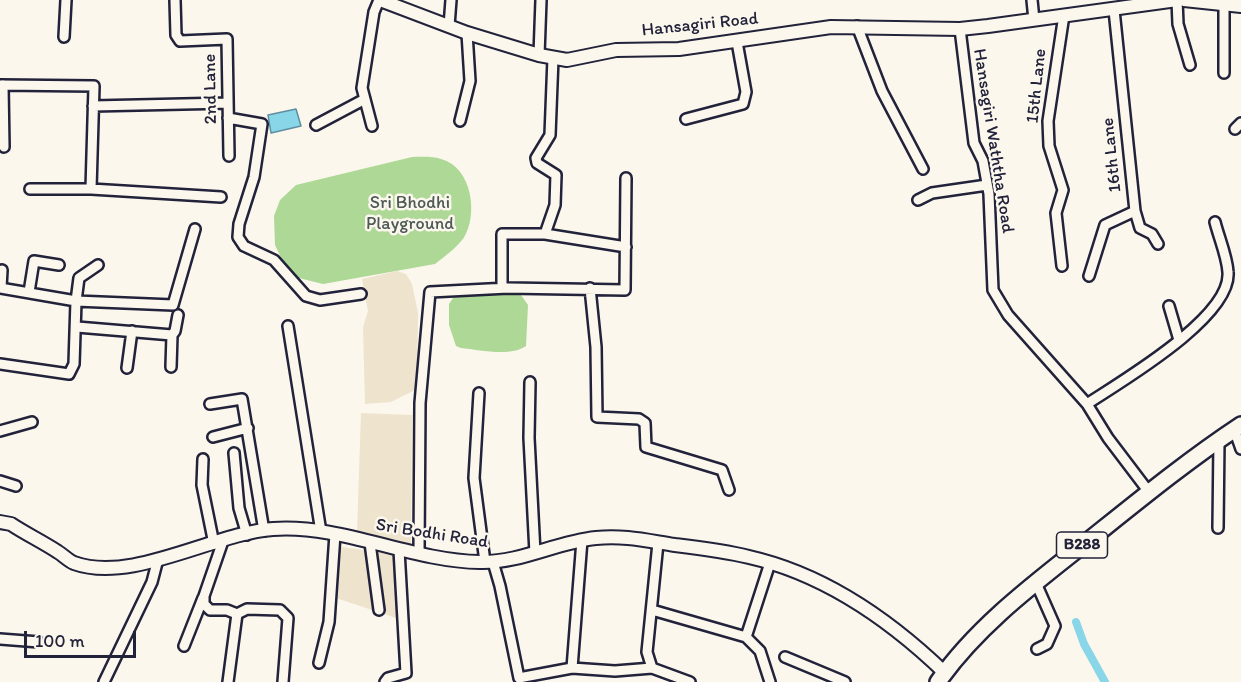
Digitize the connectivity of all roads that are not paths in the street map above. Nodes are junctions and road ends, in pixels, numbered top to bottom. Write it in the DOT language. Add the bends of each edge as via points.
graph roads {
  1 [pos="66,0"];
  2 [pos="175,0"];
  3 [pos="382,0"];
  4 [pos="451,0"];
  5 [pos="541,0"];
  6 [pos="1032,0"];
  7 [pos="1177,0"];
  8 [pos="1184,0"];
  9 [pos="1221,2"];
  10 [pos="1118,6"];
  11 [pos="1241,6"];
  12 [pos="1064,15"];
  13 [pos="1034,20"];
  14 [pos="449,26"];
  15 [pos="857,26"];
  16 [pos="960,29"];
  17 [pos="467,33"];
  18 [pos="64,37"];
  19 [pos="737,42"];
  20 [pos="539,55"];
  21 [pos="553,58"];
  22 [pos="1190,65"];
  23 [pos="1224,73"];
  24 [pos="2,85"];
  25 [pos="365,99"];
  26 [pos="228,103"];
  27 [pos="93,106"];
  28 [pos="228,117"];
  29 [pos="686,119"];
  30 [pos="460,121"];
  31 [pos="316,125"];
  32 [pos="372,126"];
  33 [pos="4,147"];
  34 [pos="229,156"];
  35 [pos="922,169"];
  36 [pos="626,178"];
  37 [pos="987,185"];
  38 [pos="30,189"];
  39 [pos="91,189"];
  40 [pos="221,197"];
  41 [pos="918,200"];
  42 [pos="1135,211"];
  43 [pos="1215,222"];
  44 [pos="195,229"];
  45 [pos="545,234"];
  46 [pos="1158,244"];
  47 [pos="626,247"];
  48 [pos="59,265"];
  49 [pos="98,265"];
  50 [pos="1062,266"];
  51 [pos="2,270"];
  52 [pos="1089,276"];
  53 [pos="0,288"];
  54 [pos="502,288"];
  55 [pos="590,288"];
  56 [pos="29,292"];
  57 [pos="361,294"];
  58 [pos="76,301"];
  59 [pos="1168,306"];
  60 [pos="178,315"];
  61 [pos="288,326"];
  62 [pos="77,327"];
  63 [pos="132,331"];
  64 [pos="172,335"];
  65 [pos="1179,340"];
  66 [pos="0,364"];
  67 [pos="127,368"];
  68 [pos="171,368"];
  69 [pos="530,382"];
  70 [pos="479,393"];
  71 [pos="210,404"];
  72 [pos="1087,404"];
  73 [pos="32,422"];
  74 [pos="1238,427"];
  75 [pos="248,428"];
  76 [pos="0,431"];
  77 [pos="213,437"];
  78 [pos="1219,440"];
  79 [pos="1241,449"];
  80 [pos="234,453"];
  81 [pos="203,459"];
  82 [pos="0,481"];
  83 [pos="16,486"];
  84 [pos="729,490"];
  85 [pos="1149,492"];
  86 [pos="0,522"];
  87 [pos="1218,528"];
  88 [pos="264,531"];
  89 [pos="321,532"];
  90 [pos="335,534"];
  91 [pos="247,535"];
  92 [pos="582,540"];
  93 [pos="218,543"];
  94 [pos="370,543"];
  95 [pos="658,543"];
  96 [pos="399,550"];
  97 [pos="419,553"];
  98 [pos="535,553"];
  99 [pos="158,559"];
  100 [pos="489,562"];
  101 [pos="770,563"];
  102 [pos="1035,583"];
  103 [pos="204,596"];
  104 [pos="379,610"];
  105 [pos="652,610"];
  106 [pos="237,614"];
  107 [pos="746,637"];
  108 [pos="0,639"];
  109 [pos="39,642"];
  110 [pos="184,646"];
  111 [pos="1037,649"];
  112 [pos="785,657"];
  113 [pos="319,663"];
  114 [pos="572,668"];
  115 [pos="652,668"];
  116 [pos="941,677"];
  117 [pos="519,680"];
  118 [pos="104,682"];
  119 [pos="228,682"];
  120 [pos="283,682"];
  121 [pos="384,682"];
  122 [pos="690,682"];
  123 [pos="770,682"];
  124 [pos="845,682"];
  1 -- 18 [label="street"];
  2 -- 26 [label="street, 2nd Lane" via="176,35 180,41 227,39"];
  3 -- 14 [label="street, Hansagiri Road"];
  3 -- 25 [label="street" via="374,12 368,43 362,88"];
  4 -- 14 [label="street"];
  5 -- 20 [label="street"];
  6 -- 13 [label="street"];
  7 -- 10 [label="street, Hansagiri Road"];
  7 -- 22 [label="street" via="1178,24"];
  8 -- 9 [label="street"];
  9 -- 11 [label="street"];
  9 -- 23 [label="street"];
  10 -- 12 [label="street, Hansagiri Road"];
  10 -- 42 [label="street, 16th Lane"];
  12 -- 13 [label="street, Hansagiri Road"];
  12 -- 50 [label="street, 15th Lane" via="1048,121 1049,146 1063,190 1056,213"];
  13 -- 16 [label="street, Hansagiri Road"];
  14 -- 17 [label="street, Hansagiri Road"];
  15 -- 16 [label="street, Hansagiri Road"];
  15 -- 19 [label="street, Hansagiri Road"];
  15 -- 35 [label="street" via="882,92"];
  16 -- 37 [label="street, Hansagiri Waththa Road" via="974,143 983,161"];
  17 -- 20 [label="street, Hansagiri Road"];
  17 -- 30 [label="street" via="470,81"];
  19 -- 21 [label="street, Hansagiri Road"];
  19 -- 29 [label="street" via="746,92 743,104"];
  20 -- 21 [label="street, Hansagiri Road"];
  21 -- 45 [label="street" via="550,135 536,158 537,163 556,175 555,205"];
  24 -- 27 [label="street" via="94,86"];
  24 -- 33 [label="street"];
  25 -- 31 [label="street"];
  25 -- 32 [label="street"];
  26 -- 27 [label="street"];
  26 -- 28 [label="street, 2nd Lane"];
  27 -- 39 [label="street"];
  28 -- 34 [label="street, 2nd Lane"];
  28 -- 57 [label="street" via="262,124 254,177 239,224 238,237 244,246 274,260 306,296 320,300"];
  36 -- 47 [label="street"];
  37 -- 41 [label="street" via="932,193"];
  37 -- 72 [label="street, Hansagiri Waththa Road" via="993,290 1008,315"];
  38 -- 39 [label="street"];
  39 -- 40 [label="street"];
  42 -- 46 [label="street" via="1140,228 1152,234"];
  42 -- 52 [label="street, 16th Lane" via="1106,225"];
  43 -- 65 [label="street" via="1228,273 1222,297"];
  44 -- 58 [label="street" via="173,305"];
  45 -- 47 [label="street"];
  45 -- 54 [label="street" via="502,234"];
  47 -- 55 [label="street" via="625,290"];
  48 -- 56 [label="street" via="34,261"];
  49 -- 58 [label="street" via="79,278"];
  51 -- 53 [label="street"];
  53 -- 56 [label="street"];
  54 -- 55 [label="street"];
  54 -- 97 [label="street" via="430,292 420,403"];
  55 -- 84 [label="street" via="597,417 639,419 645,423 646,447 722,470"];
  56 -- 58 [label="street"];
  58 -- 62 [label="street"];
  59 -- 65 [label="street"];
  60 -- 64 [label="street"];
  61 -- 89 [label="street"];
  62 -- 63 [label="street"];
  62 -- 66 [label="street" via="74,364 69,374"];
  63 -- 64 [label="street"];
  63 -- 67 [label="street"];
  64 -- 68 [label="street"];
  65 -- 72 [label="street"];
  69 -- 98 [label="street"];
  70 -- 100 [label="street" via="474,478"];
  71 -- 75 [label="street" via="242,399"];
  72 -- 85 [label="street, Hansagiri Waththa Road"];
  73 -- 76 [label="street"];
  74 -- 78 [label="main road, B288"];
  74 -- 79 [label="street"];
  75 -- 77 [label="street"];
  75 -- 88 [label="street"];
  78 -- 85 [label="main road, B288"];
  78 -- 87 [label="street"];
  80 -- 91 [label="street" via="239,508"];
  81 -- 93 [label="street" via="202,484"];
  82 -- 83 [label="street"];
  85 -- 102 [label="main road, B288"];
  86 -- 99 [label="street, Sri Bodhi Road" via="11,524 74,563 110,570"];
  88 -- 89 [label="street, Sri Bodhi Road"];
  88 -- 91 [label="street, Sri Bodhi Road"];
  89 -- 90 [label="street, Sri Bodhi Road"];
  90 -- 94 [label="street, Sri Bodhi Road"];
  90 -- 113 [label="street" via="329,622"];
  91 -- 93 [label="street, Sri Bodhi Road"];
  92 -- 95 [label="street, Sri Bodhi Road" via="632,537"];
  92 -- 98 [label="street, Sri Bodhi Road"];
  92 -- 114 [label="street"];
  93 -- 99 [label="street, Sri Bodhi Road"];
  93 -- 103 [label="street"];
  94 -- 96 [label="street, Sri Bodhi Road"];
  94 -- 104 [label="street"];
  95 -- 101 [label="street, Sri Bodhi Road"];
  95 -- 105 [label="street"];
  96 -- 97 [label="street, Sri Bodhi Road"];
  96 -- 121 [label="street" via="406,673"];
  97 -- 100 [label="street, Sri Bodhi Road"];
  98 -- 100 [label="street, Sri Bodhi Road"];
  99 -- 118 [label="street" via="152,582"];
  100 -- 117 [label="street" via="500,586"];
  101 -- 107 [label="street"];
  101 -- 116 [label="street, Sri Bodhi Road" via="839,591 914,643"];
  102 -- 111 [label="street" via="1055,626 1050,642"];
  102 -- 116 [label="main road, B288" via="1000,613"];
  103 -- 106 [label="street" via="206,609"];
  103 -- 110 [label="street"];
  105 -- 107 [label="street"];
  105 -- 115 [label="street" via="647,652"];
  106 -- 119 [label="street"];
  106 -- 120 [label="street" via="247,609 280,610 288,618"];
  107 -- 123 [label="street" via="760,651"];
  108 -- 109 [label="street"];
  112 -- 124 [label="street"];
  114 -- 115 [label="street"];
  114 -- 117 [label="street"];
  115 -- 122 [label="street"];
}
